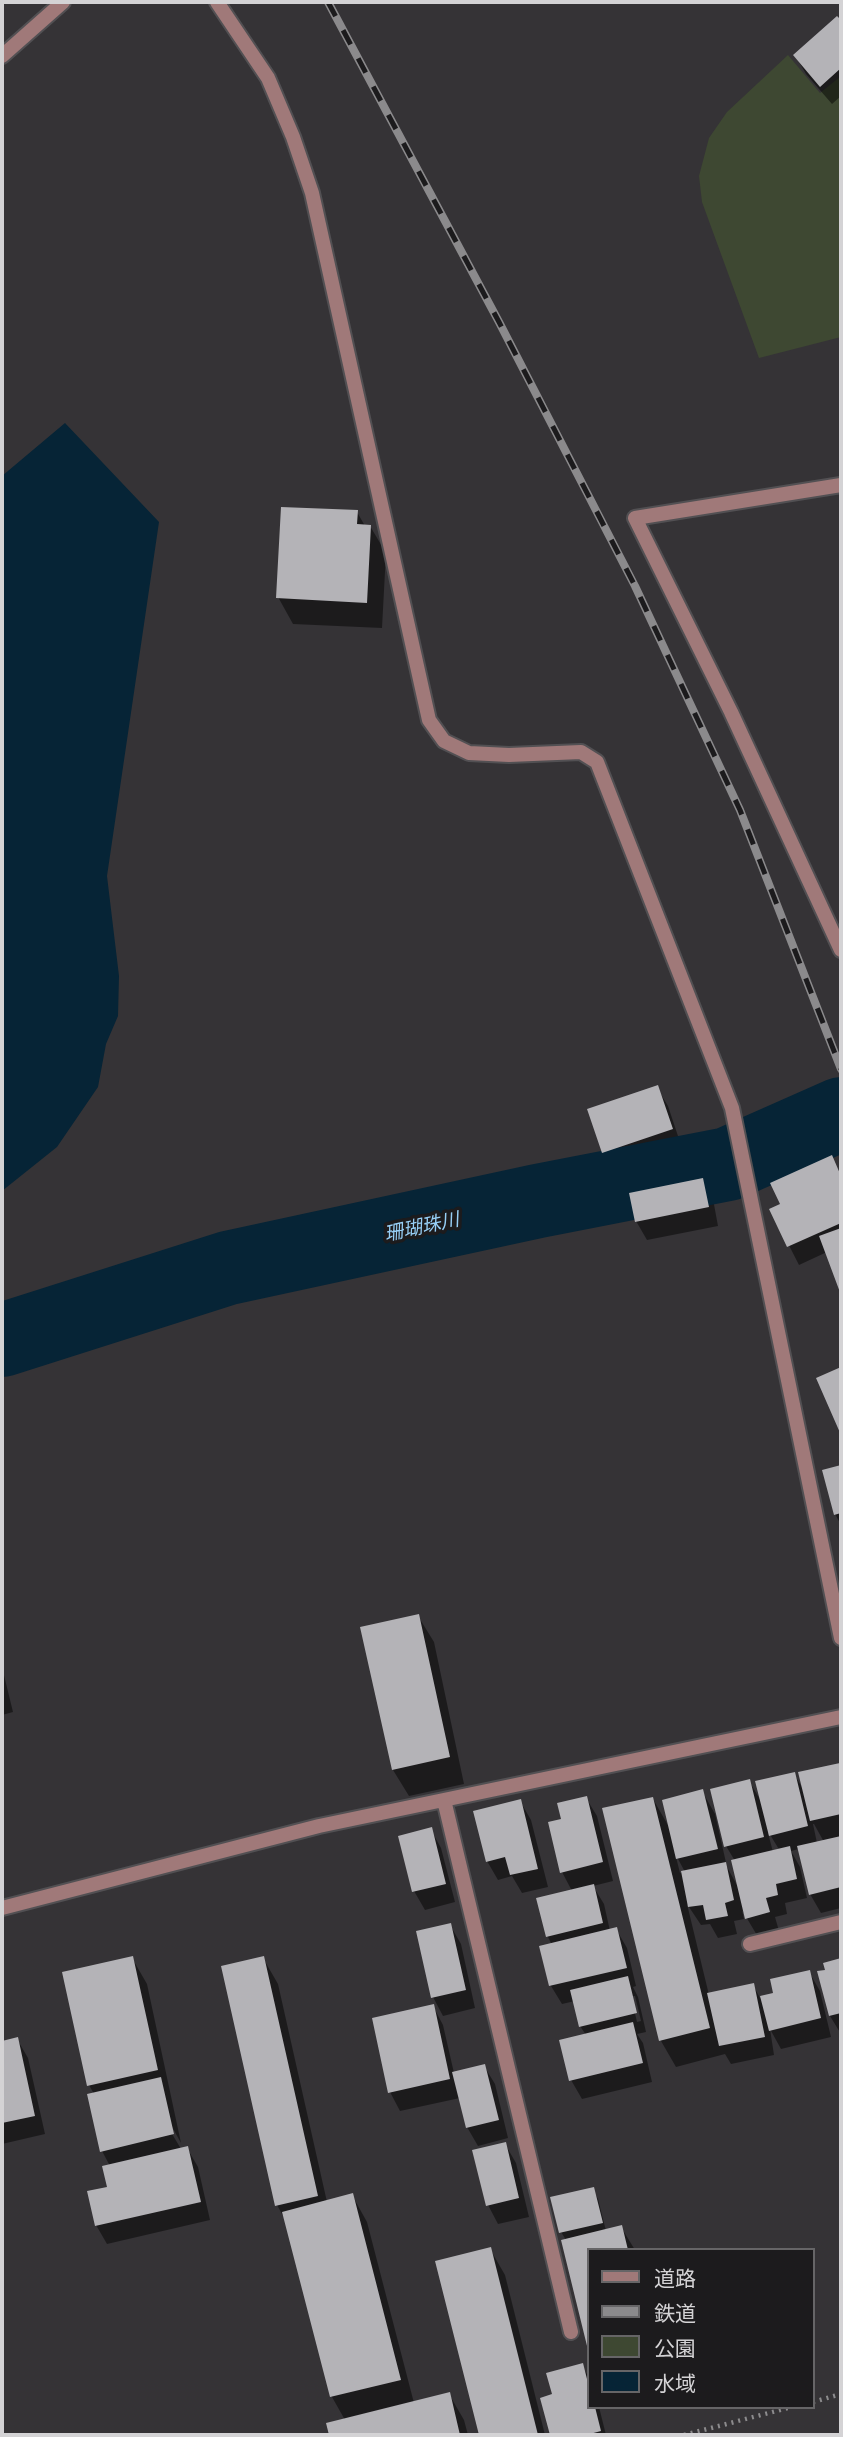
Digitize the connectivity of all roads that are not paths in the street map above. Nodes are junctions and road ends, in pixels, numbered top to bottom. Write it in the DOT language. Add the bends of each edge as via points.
graph roads {
  1 [pos="63,2"];
  2 [pos="217,2"];
  3 [pos="2,56"];
  4 [pos="841,485"];
  5 [pos="841,950"];
  6 [pos="841,1638"];
  7 [pos="841,1717"];
  8 [pos="444,1800"];
  9 [pos="2,1908"];
  10 [pos="841,1922"];
  11 [pos="750,1944"];
  12 [pos="571,2332"];
  1 -- 3 [label="street"];
  2 -- 6 [label="street" via="268,78 312,193 429,720 444,741 469,753 581,752 597,762 732,1108"];
  4 -- 5 [label="street" via="635,518 732,712"];
  7 -- 8 [label="street"];
  8 -- 9 [label="street" via="319,1825"];
  8 -- 12 [label="street"];
  10 -- 11 [label="street"];
}
